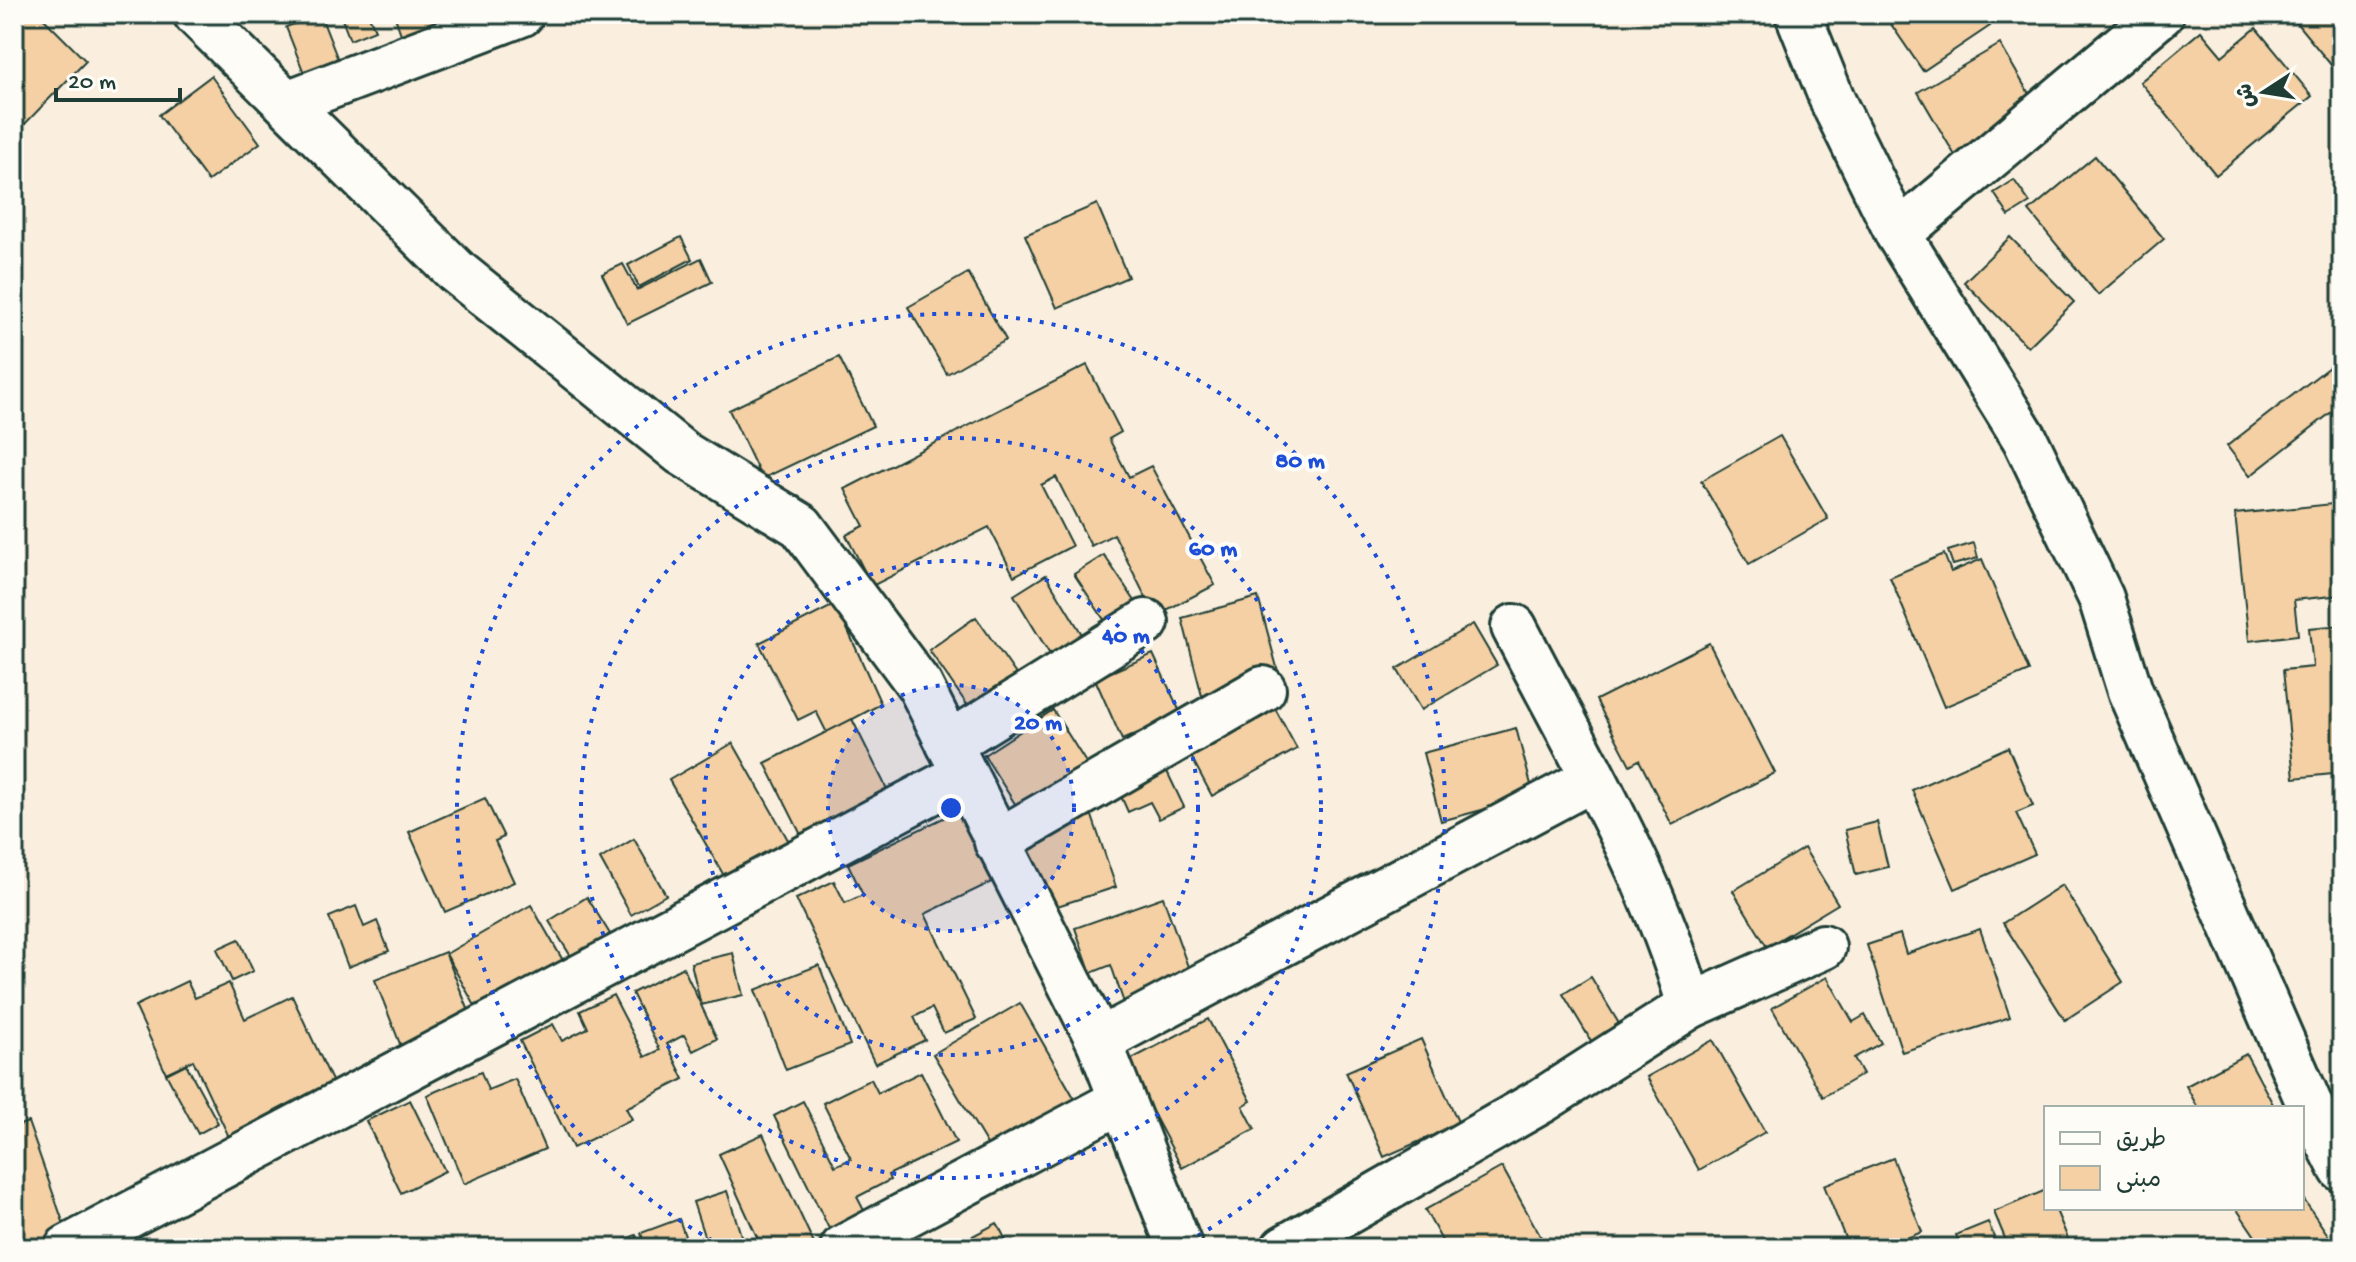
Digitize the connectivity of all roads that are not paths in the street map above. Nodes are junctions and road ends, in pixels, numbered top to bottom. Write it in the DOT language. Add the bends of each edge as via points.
graph roads {
  1 [pos="196,14"];
  2 [pos="521,14"];
  3 [pos="1798,14"];
  4 [pos="2161,14"];
  5 [pos="287,103"];
  6 [pos="1898,234"];
  7 [pos="1146,622"];
  8 [pos="1514,627"];
  9 [pos="1263,689"];
  10 [pos="956,759"];
  11 [pos="1592,779"];
  12 [pos="997,842"];
  13 [pos="1823,947"];
  14 [pos="1690,1006"];
  15 [pos="1099,1041"];
  16 [pos="1122,1100"];
  17 [pos="2342,1169"];
  18 [pos="67,1248"];
  19 [pos="843,1248"];
  20 [pos="1180,1248"];
  21 [pos="1284,1248"];
  1 -- 5 [label="street"];
  2 -- 5 [label="street"];
  3 -- 6 [label="street" via="1834,104"];
  4 -- 6 [label="street"];
  5 -- 10 [label="street" via="457,272 682,453 801,526 920,686"];
  6 -- 17 [label="street" via="2025,439 2095,585 2130,691"];
  7 -- 10 [label="street"];
  8 -- 11 [label="street"];
  9 -- 12 [label="street"];
  10 -- 12 [label="street"];
  10 -- 18 [label="street"];
  11 -- 14 [label="street" via="1642,875"];
  11 -- 15 [label="street"];
  12 -- 15 [label="street"];
  13 -- 14 [label="street"];
  14 -- 21 [label="street" via="1543,1100"];
  15 -- 16 [label="street"];
  16 -- 19 [label="street"];
  16 -- 20 [label="street"];
}
